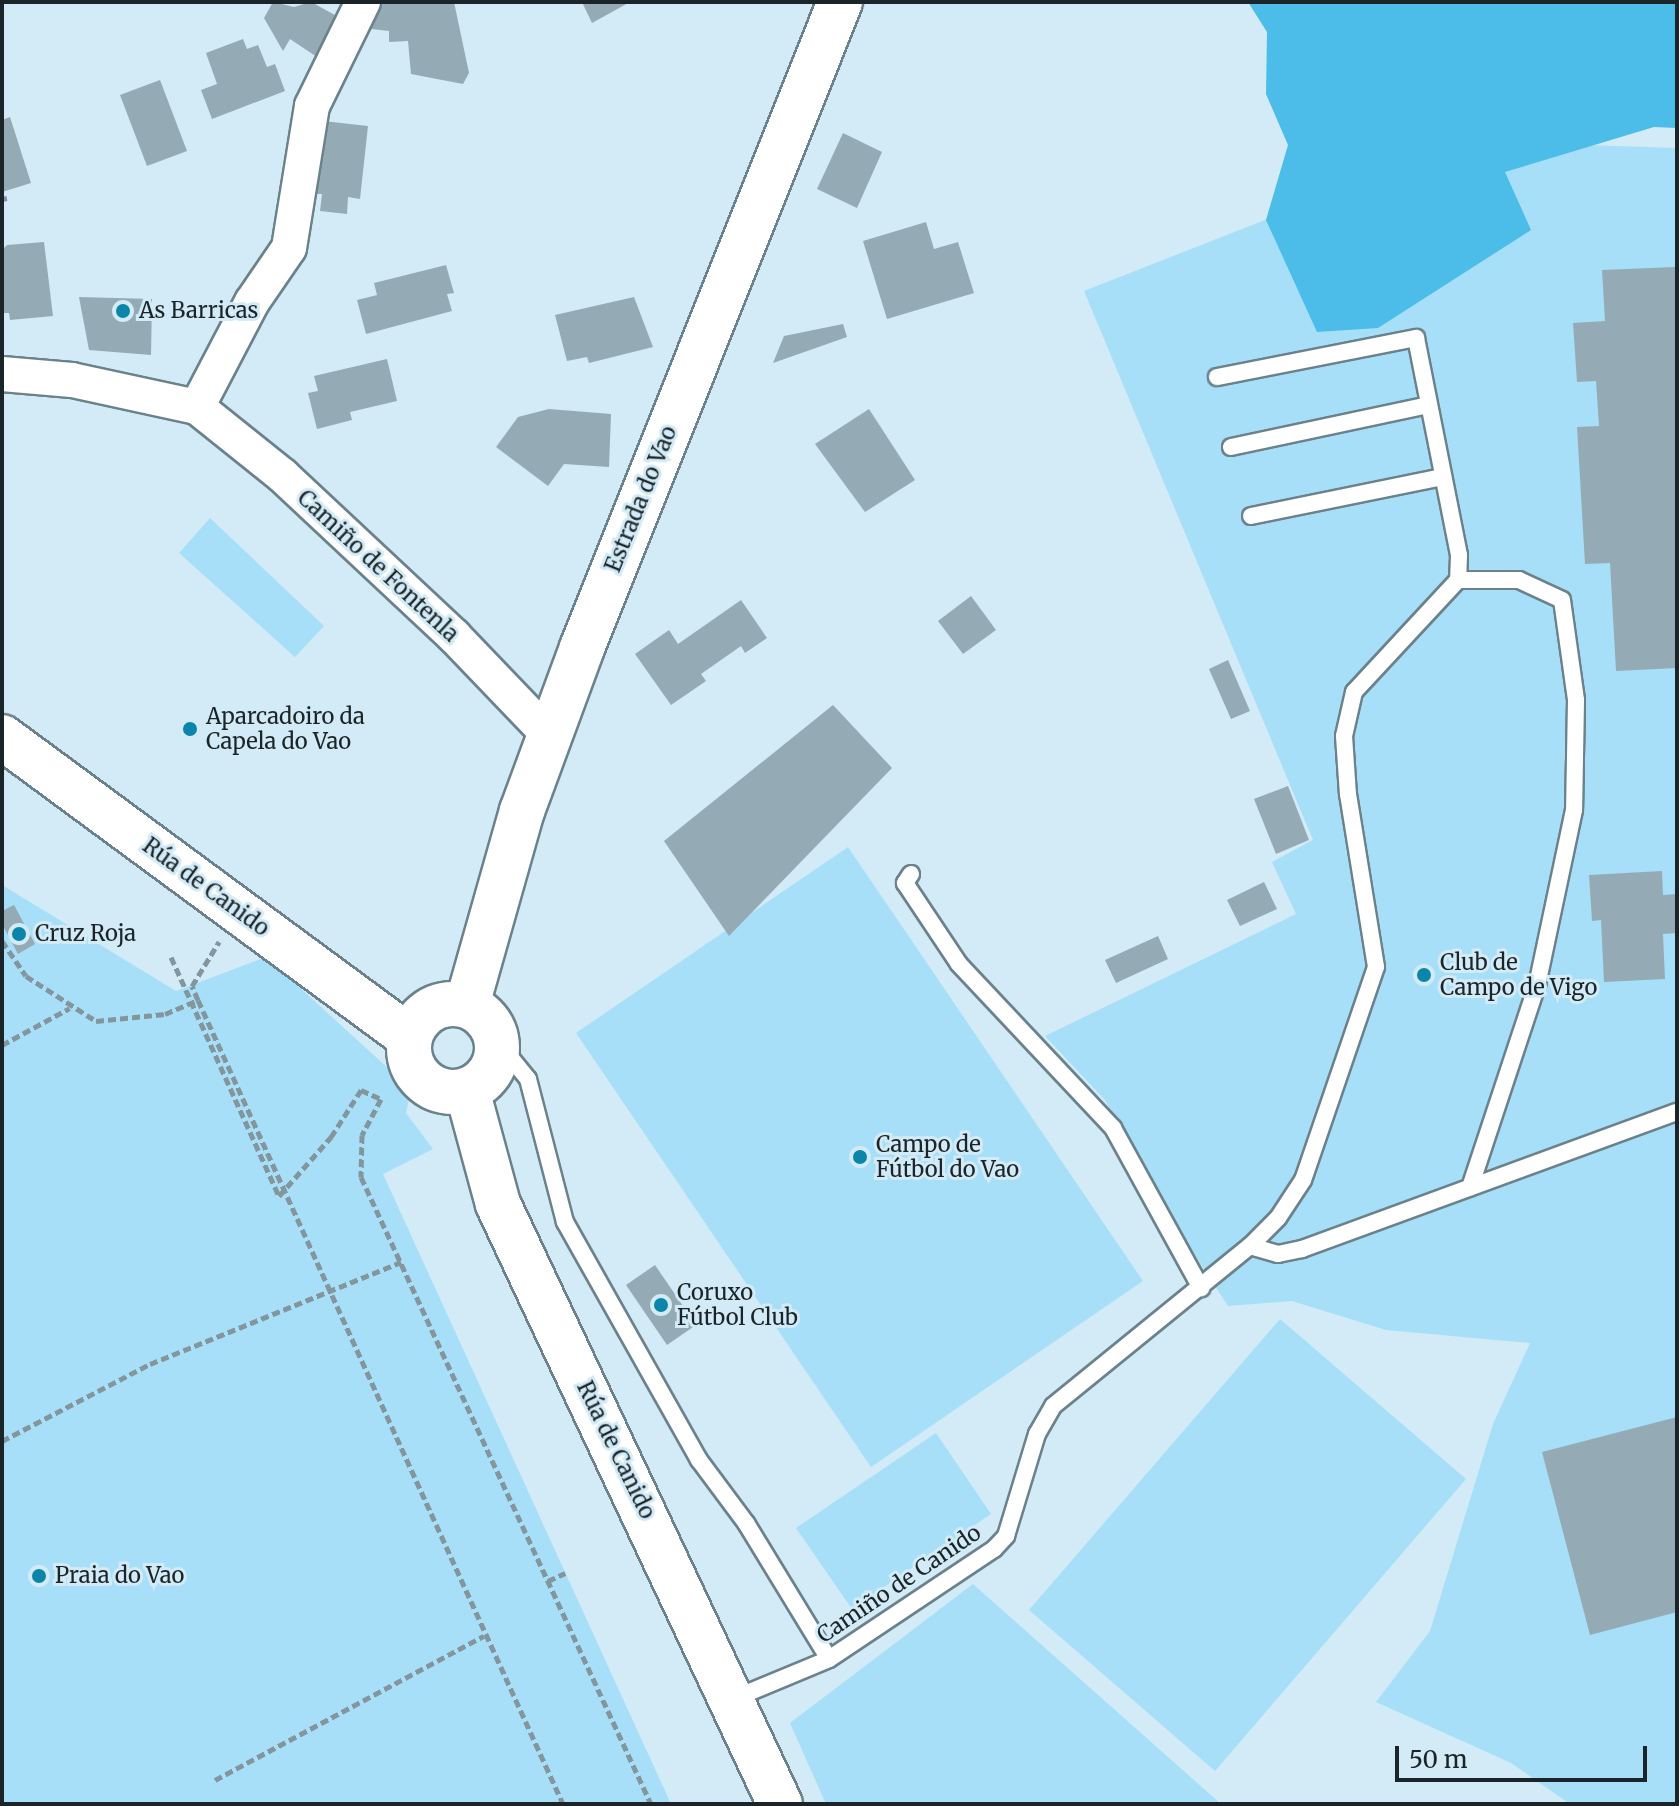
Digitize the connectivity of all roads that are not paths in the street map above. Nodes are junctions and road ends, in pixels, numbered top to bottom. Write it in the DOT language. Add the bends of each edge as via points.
graph roads {
  1 [pos="363,2"];
  2 [pos="840,2"];
  3 [pos="2,374"];
  4 [pos="1217,377"];
  5 [pos="1429,405"];
  6 [pos="197,407"];
  7 [pos="1231,447"];
  8 [pos="1443,477"];
  9 [pos="1251,516"];
  10 [pos="1458,580"];
  11 [pos="549,735"];
  12 [pos="2,737"];
  13 [pos="911,874"];
  14 [pos="467,1005"];
  15 [pos="409,1037"];
  16 [pos="497,1041"];
  17 [pos="467,1090"];
  18 [pos="1677,1112"];
  19 [pos="1470,1187"];
  20 [pos="1250,1246"];
  21 [pos="1201,1288"];
  22 [pos="829,1659"];
  23 [pos="732,1699"];
  24 [pos="780,1804"];
  1 -- 6 [label="street" via="312,106 289,248 252,302"];
  2 -- 11 [label="main road, Estrada do Vao"];
  3 -- 6 [label="street, Camiño de Fontenla" via="72,380"];
  4 -- 5 [label="lane" via="1416,338"];
  5 -- 7 [label="lane"];
  5 -- 8 [label="lane"];
  6 -- 11 [label="street, Camiño de Fontenla" via="295,487 454,636"];
  8 -- 9 [label="lane"];
  8 -- 10 [label="lane" via="1459,555"];
  10 -- 19 [label="lane" via="1519,580 1562,600 1576,700 1574,810 1537,985"];
  10 -- 20 [label="lane, Camiño de Canido" via="1354,692 1344,736 1348,794 1376,967 1303,1180 1278,1218"];
  11 -- 14 [label="main road, Estrada do Vao"];
  12 -- 15 [label="main road, Rúa de Canido"];
  13 -- 21 [label="lane" via="905,883 952,955 1113,1128"];
  14 -- 15 [label="main road" via="453,1003 425,1012"];
  14 -- 16 [label="main road" via="492,1026"];
  15 -- 17 [label="main road" via="411,1062 426,1083 438,1090"];
  16 -- 17 [label="main road" via="491,1071"];
  16 -- 22 [label="lane" via="528,1079 565,1222 699,1460 746,1523"];
  17 -- 23 [label="main road, Rúa de Canido" via="498,1204"];
  18 -- 19 [label="lane"];
  19 -- 20 [label="lane" via="1302,1249 1278,1254"];
  20 -- 21 [label="lane, Camiño de Canido"];
  21 -- 22 [label="lane, Camiño de Canido" via="1053,1406 1037,1434 1006,1536 994,1549"];
  22 -- 23 [label="lane, Camiño de Canido"];
  23 -- 24 [label="main road, Rúa de Canido"];
}
